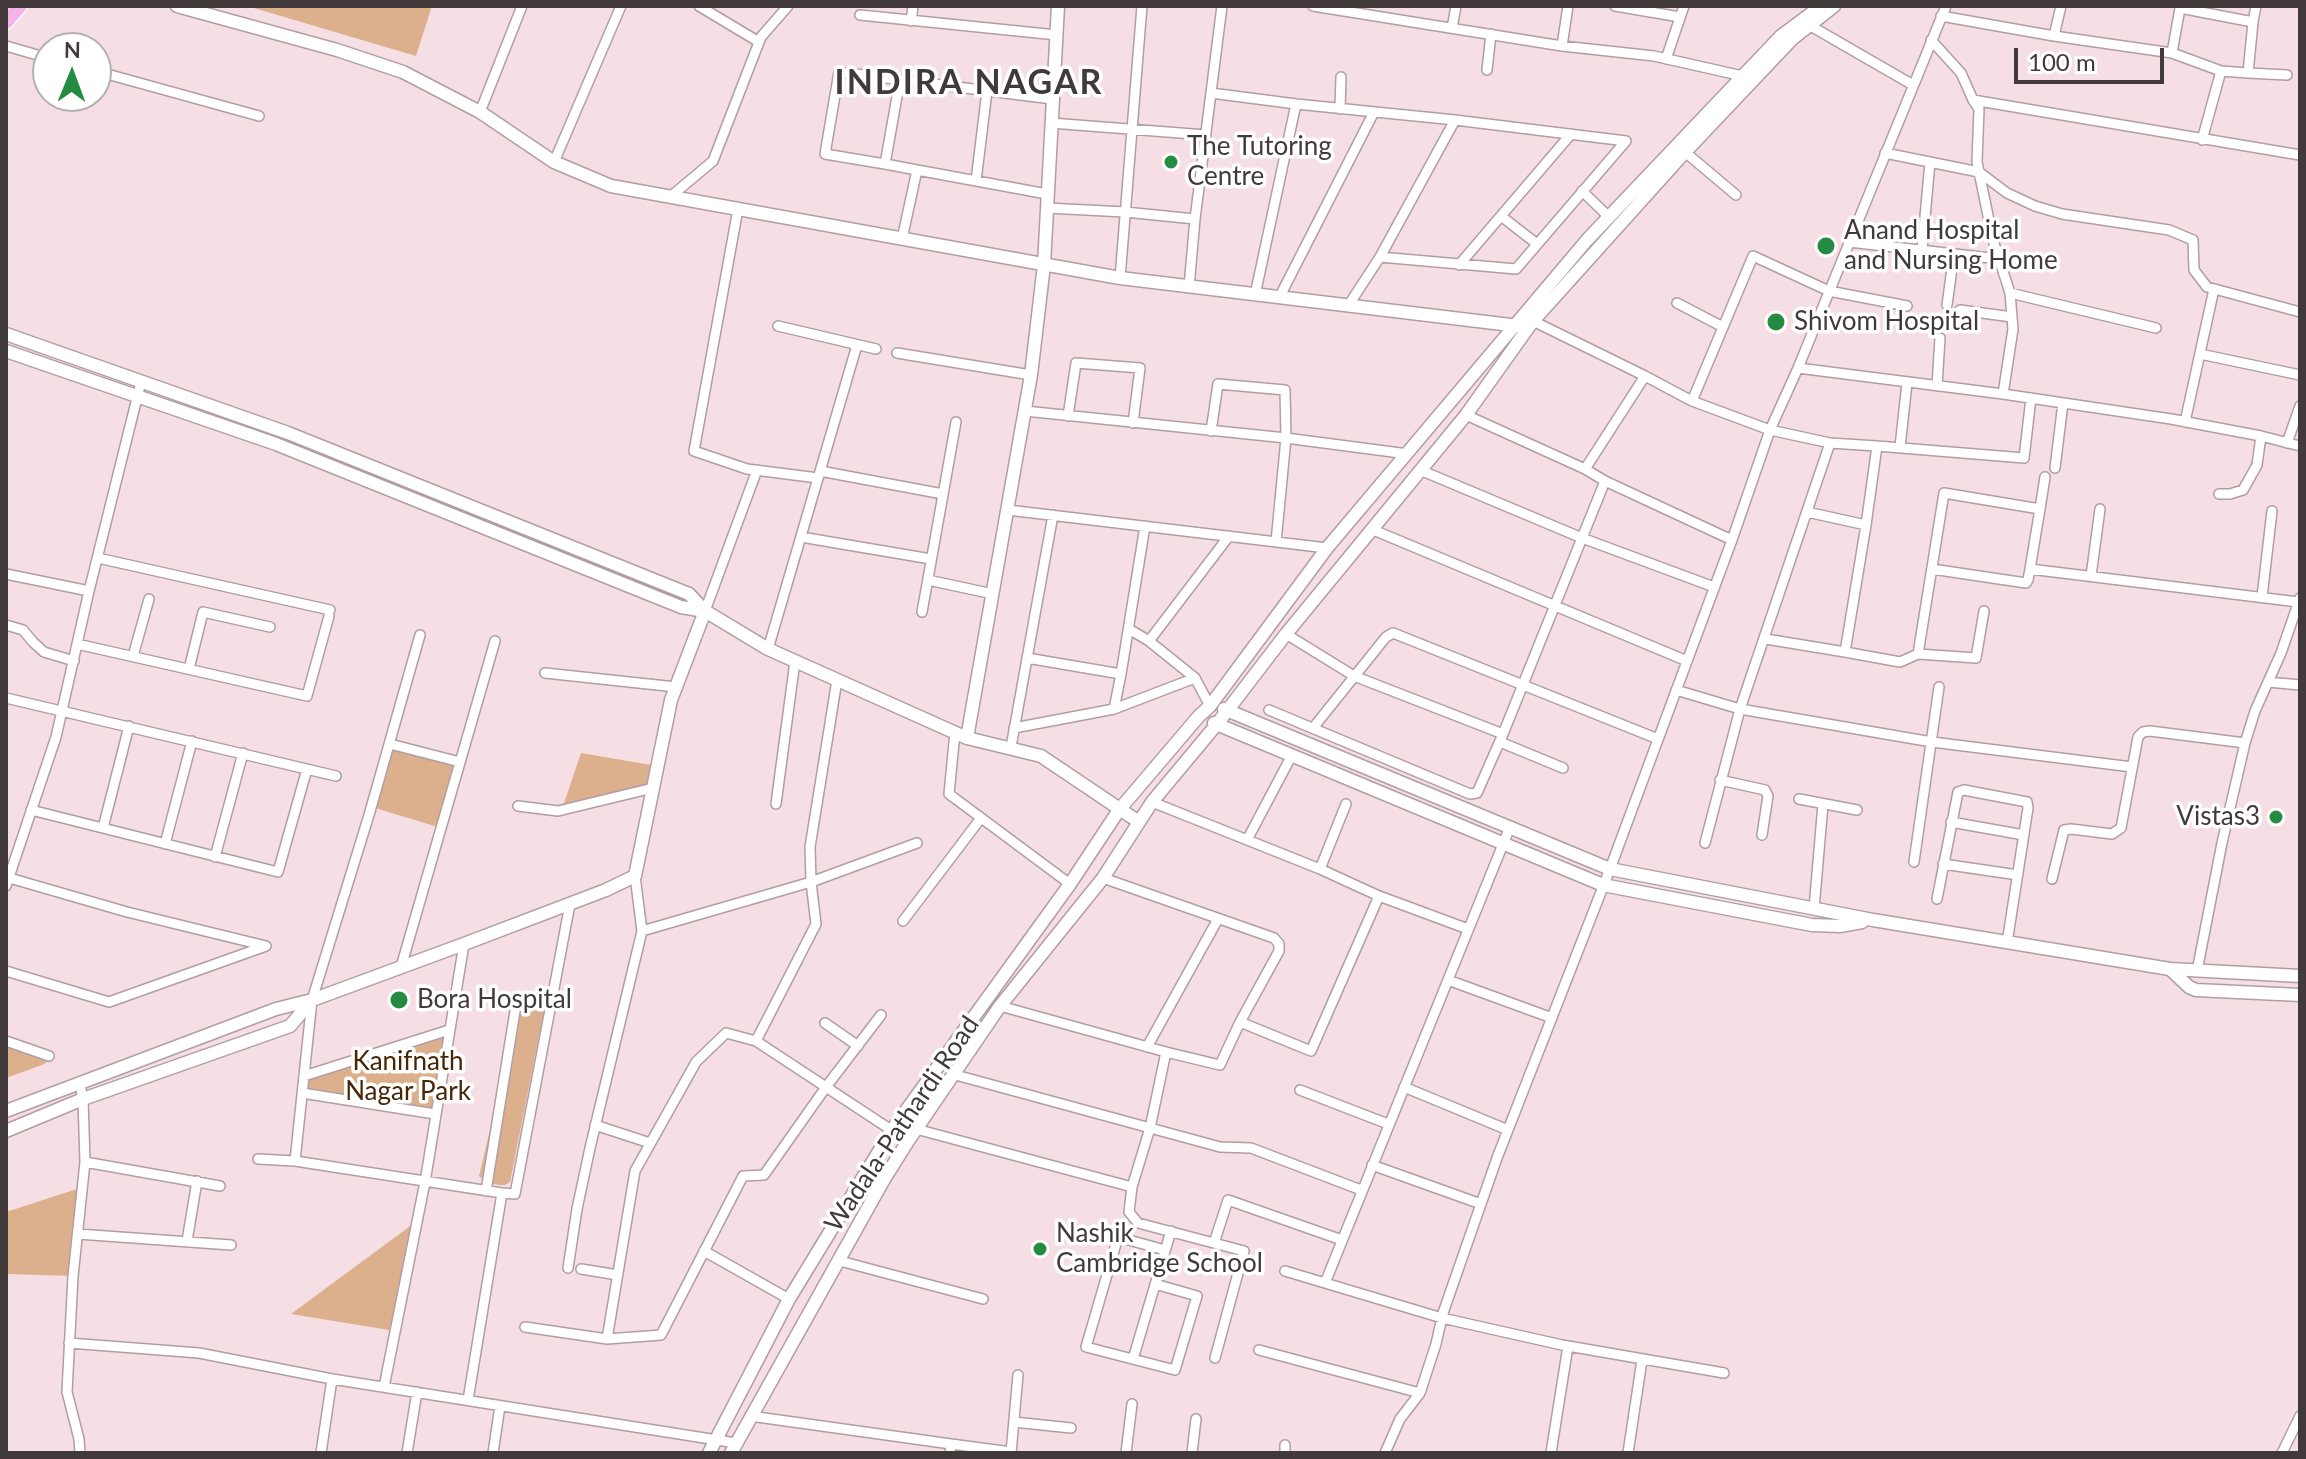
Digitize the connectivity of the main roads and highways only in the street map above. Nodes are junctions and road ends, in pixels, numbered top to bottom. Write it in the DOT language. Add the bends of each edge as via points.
graph roads {
  1 [pos="20,6"];
  2 [pos="177,6"];
  3 [pos="1058,6"];
  4 [pos="1821,6"];
  5 [pos="1834,6"];
  6 [pos="6,22"];
  7 [pos="1749,77"];
  8 [pos="1044,265"];
  9 [pos="1525,325"];
  10 [pos="6,334"];
  11 [pos="6,351"];
  12 [pos="705,611"];
  13 [pos="1210,706"];
  14 [pos="1229,709"];
  15 [pos="1199,716"];
  16 [pos="1217,724"];
  17 [pos="961,735"];
  18 [pos="1119,810"];
  19 [pos="1139,822"];
  20 [pos="1873,920"];
  21 [pos="2170,969"];
  22 [pos="2300,976"];
  23 [pos="2300,995"];
  24 [pos="312,1000"];
  25 [pos="6,1111"];
  26 [pos="6,1131"];
  27 [pos="733,1448"];
  28 [pos="709,1453"];
  1 -- 6 [label="main road"];
  2 -- 8 [label="main road" via="403,72 480,112 554,162 611,186"];
  3 -- 8 [label="main road"];
  4 -- 7 [label="main road" via="1781,36"];
  5 -- 7 [label="main road"];
  7 -- 9 [label="main road"];
  7 -- 9 [label="main road" via="1609,217"];
  8 -- 9 [label="main road"];
  8 -- 17 [label="main road" via="1008,510"];
  9 -- 13 [label="main road, Wadala-Pathardi Road" via="1327,548"];
  9 -- 14 [label="main road, Wadala-Pathardi Road" via="1466,415"];
  10 -- 12 [label="main road" via="288,433 689,594"];
  11 -- 12 [label="main road" via="276,444 681,607"];
  12 -- 17 [label="main road" via="768,649"];
  12 -- 24 [label="main road" via="671,700 635,876"];
  13 -- 14 [label="main road"];
  13 -- 15 [label="main road, Wadala-Pathardi Road"];
  14 -- 16 [label="main road, Wadala-Pathardi Road"];
  14 -- 20 [label="main road" via="1610,869"];
  15 -- 16 [label="main road"];
  15 -- 18 [label="main road, Wadala-Pathardi Road"];
  16 -- 19 [label="main road, Wadala-Pathardi Road"];
  16 -- 20 [label="main road" via="1603,885 1812,925"];
  17 -- 18 [label="main road" via="1041,756"];
  18 -- 19 [label="main road"];
  18 -- 28 [label="main road, Wadala-Pathardi Road" via="895,1125 789,1299"];
  19 -- 27 [label="main road, Wadala-Pathardi Road" via="1103,878 1000,1006 908,1141"];
  20 -- 21 [label="main road"];
  21 -- 22 [label="main road"];
  21 -- 23 [label="main road" via="2196,990"];
  24 -- 25 [label="main road"];
  24 -- 26 [label="main road" via="290,1026"];
}
